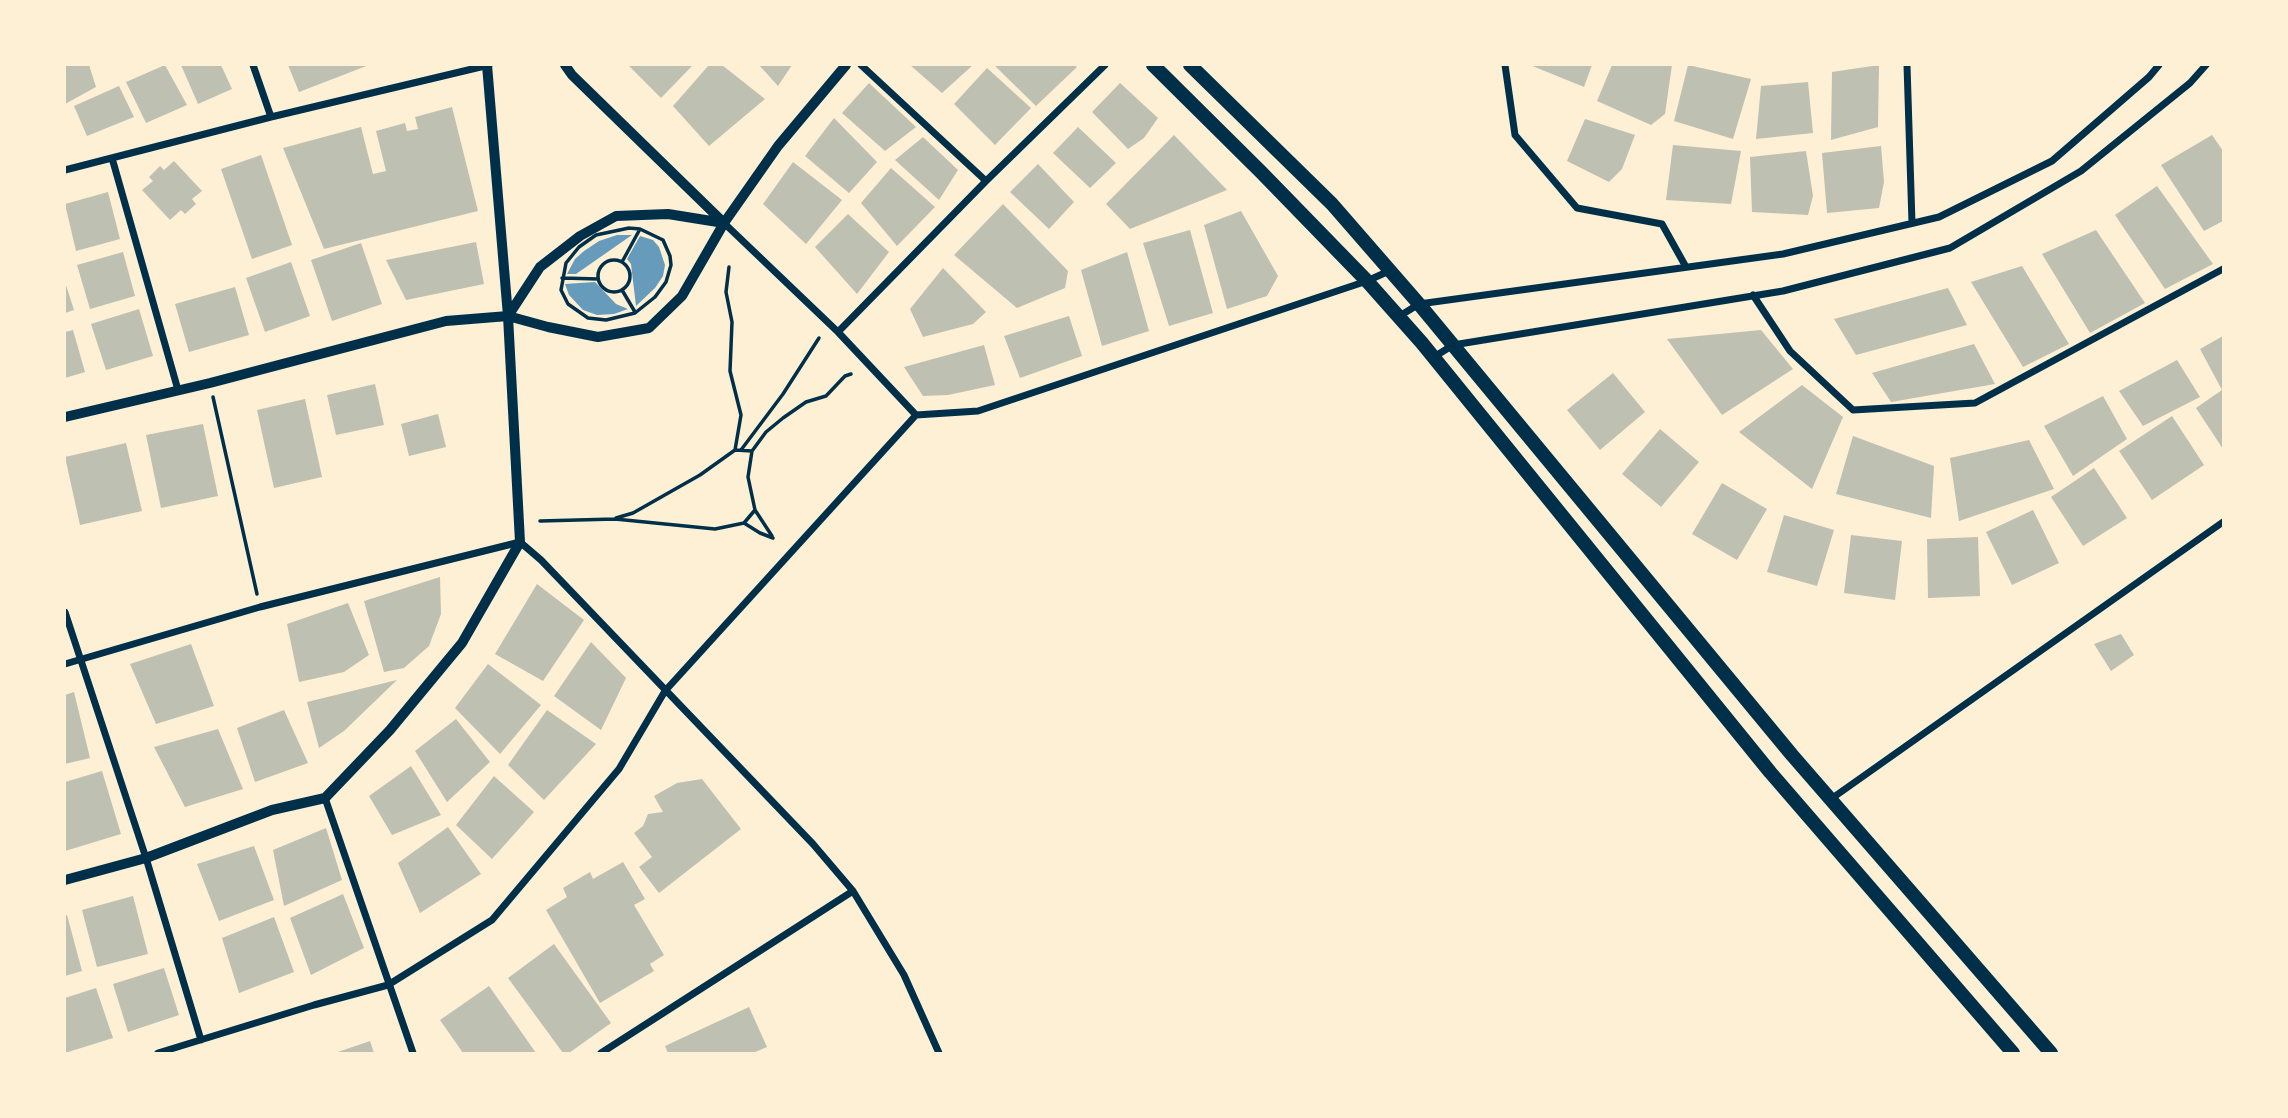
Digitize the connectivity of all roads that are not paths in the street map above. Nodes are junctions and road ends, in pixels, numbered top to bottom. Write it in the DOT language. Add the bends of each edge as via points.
graph roads {
  1 [pos="253,65"];
  2 [pos="488,65"];
  3 [pos="565,65"];
  4 [pos="846,65"];
  5 [pos="861,65"];
  6 [pos="1105,65"];
  7 [pos="1153,65"];
  8 [pos="1190,65"];
  9 [pos="1505,65"];
  10 [pos="1907,65"];
  11 [pos="2158,65"];
  12 [pos="2206,65"];
  13 [pos="271,117"];
  14 [pos="112,158"];
  15 [pos="65,170"];
  16 [pos="986,181"];
  17 [pos="724,223"];
  18 [pos="1912,223"];
  19 [pos="1686,267"];
  20 [pos="2223,269"];
  21 [pos="1389,271"];
  22 [pos="1367,281"];
  23 [pos="1753,295"];
  24 [pos="1419,304"];
  25 [pos="508,316"];
  26 [pos="1398,317"];
  27 [pos="838,332"];
  28 [pos="1453,345"];
  29 [pos="1433,357"];
  30 [pos="178,390"];
  31 [pos="916,415"];
  32 [pos="65,417"];
  33 [pos="2223,522"];
  34 [pos="520,542"];
  35 [pos="65,612"];
  36 [pos="80,660"];
  37 [pos="65,664"];
  38 [pos="665,691"];
  39 [pos="325,798"];
  40 [pos="1831,799"];
  41 [pos="146,858"];
  42 [pos="65,880"];
  43 [pos="853,891"];
  44 [pos="388,985"];
  45 [pos="201,1040"];
  46 [pos="158,1053"];
  47 [pos="413,1053"];
  48 [pos="601,1053"];
  49 [pos="939,1053"];
  50 [pos="2012,1053"];
  51 [pos="2050,1053"];
  1 -- 13 [label="street"];
  2 -- 13 [label="street"];
  2 -- 25 [label="street"];
  3 -- 17 [label="street"];
  4 -- 17 [label="street" via="778,146"];
  5 -- 16 [label="street"];
  6 -- 16 [label="street"];
  7 -- 22 [label="main road"];
  8 -- 21 [label="main road" via="1332,204"];
  9 -- 19 [label="street" via="1515,135 1577,208 1662,224"];
  10 -- 18 [label="street"];
  11 -- 18 [label="street" via="2052,161 1939,217"];
  12 -- 23 [label="street" via="2081,171 1950,247"];
  13 -- 14 [label="street"];
  14 -- 15 [label="street"];
  14 -- 30 [label="street"];
  16 -- 27 [label="street"];
  17 -- 25 [label="street" via="668,214 616,216 540,267"];
  17 -- 25 [label="street" via="682,296 649,328 598,337"];
  17 -- 27 [label="street"];
  18 -- 19 [label="street" via="1783,254"];
  19 -- 24 [label="street"];
  20 -- 23 [label="street" via="1975,402 1853,410 1790,351"];
  21 -- 22 [label="street"];
  21 -- 24 [label="main road"];
  22 -- 26 [label="main road"];
  22 -- 31 [label="street" via="978,411"];
  23 -- 28 [label="street"];
  24 -- 26 [label="street"];
  24 -- 28 [label="main road"];
  25 -- 30 [label="street" via="446,321"];
  25 -- 34 [label="street"];
  26 -- 29 [label="main road"];
  27 -- 31 [label="street"];
  28 -- 29 [label="street"];
  28 -- 40 [label="main road"];
  29 -- 50 [label="main road" via="1770,772"];
  30 -- 32 [label="street"];
  31 -- 38 [label="street"];
  33 -- 40 [label="street"];
  34 -- 36 [label="street" via="260,607"];
  34 -- 38 [label="street"];
  34 -- 39 [label="street" via="462,643 390,730"];
  35 -- 36 [label="street"];
  36 -- 37 [label="street"];
  36 -- 41 [label="street"];
  38 -- 43 [label="street"];
  38 -- 44 [label="street" via="620,769 492,920"];
  39 -- 41 [label="street" via="272,810"];
  39 -- 44 [label="street"];
  40 -- 51 [label="main road"];
  41 -- 42 [label="street"];
  41 -- 45 [label="street"];
  43 -- 48 [label="street"];
  43 -- 49 [label="street" via="904,975"];
  44 -- 45 [label="street"];
  44 -- 47 [label="street"];
  45 -- 46 [label="street"];
}
